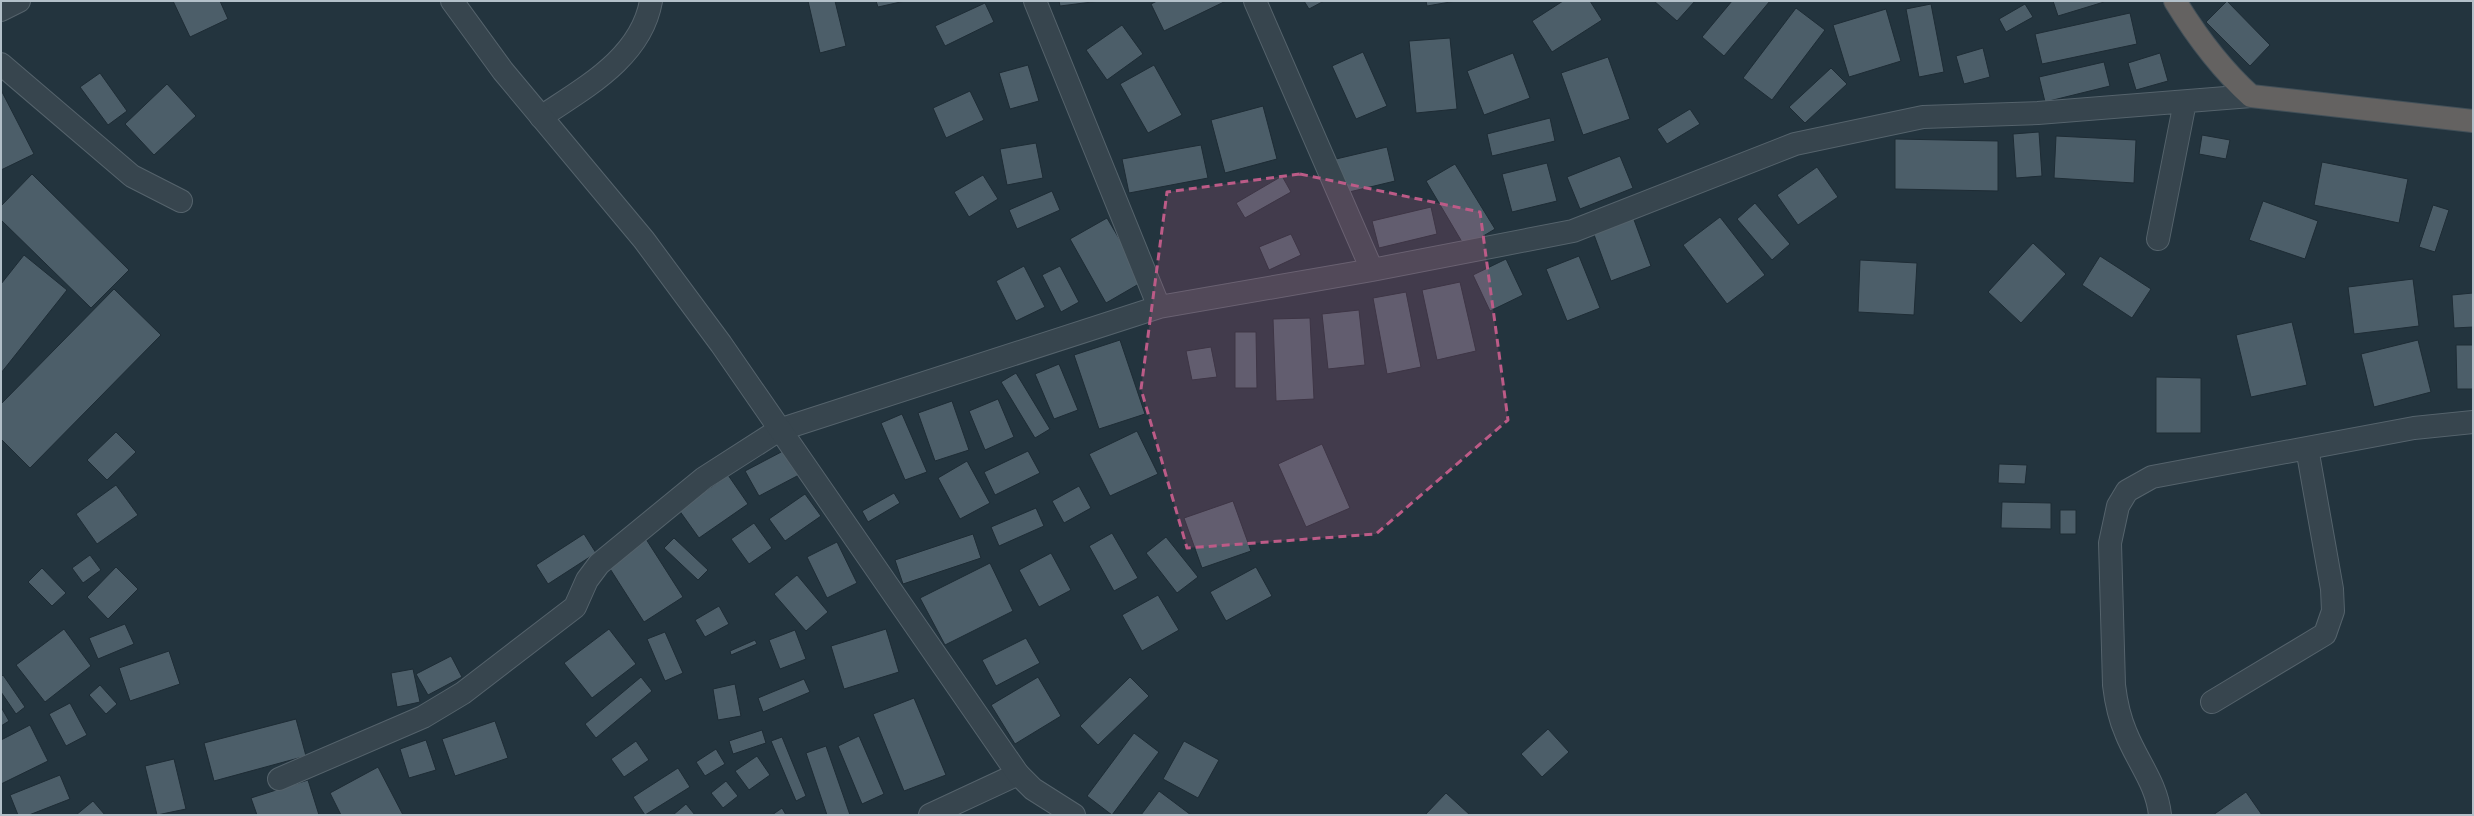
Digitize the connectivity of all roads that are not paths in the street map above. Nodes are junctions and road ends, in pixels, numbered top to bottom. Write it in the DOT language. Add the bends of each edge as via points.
graph roads {
  1 [pos="19,1"];
  2 [pos="452,1"];
  3 [pos="651,1"];
  4 [pos="1035,1"];
  5 [pos="1255,1"];
  6 [pos="2175,1"];
  7 [pos="1,10"];
  8 [pos="1,64"];
  9 [pos="2251,96"];
  10 [pos="2185,102"];
  11 [pos="541,117"];
  12 [pos="2473,121"];
  13 [pos="181,201"];
  14 [pos="2158,239"];
  15 [pos="1372,270"];
  16 [pos="1159,307"];
  17 [pos="2473,422"];
  18 [pos="779,430"];
  19 [pos="2307,448"];
  20 [pos="2212,702"];
  21 [pos="1018,774"];
  22 [pos="279,779"];
  23 [pos="930,815"];
  24 [pos="1074,815"];
  25 [pos="2160,815"];
  1 -- 7 [label="street"];
  2 -- 11 [label="street" via="503,71"];
  3 -- 11 [label="street" via="642,29 627,51 604,74"];
  4 -- 16 [label="street"];
  5 -- 15 [label="street"];
  6 -- 9 [label="highway" via="2221,68"];
  8 -- 13 [label="street" via="132,176"];
  9 -- 10 [label="street"];
  9 -- 12 [label="highway"];
  10 -- 14 [label="street"];
  10 -- 15 [label="street" via="2038,113 1923,117 1795,144 1573,231"];
  11 -- 18 [label="street" via="644,240 721,344"];
  15 -- 16 [label="street"];
  16 -- 18 [label="street"];
  17 -- 19 [label="street" via="2414,428"];
  18 -- 21 [label="street"];
  18 -- 22 [label="street" via="704,478 599,564 587,580 575,607 463,693 423,717"];
  19 -- 20 [label="street" via="2332,589 2333,611 2325,634"];
  19 -- 25 [label="street" via="2152,477 2127,491 2118,506 2110,542 2117,708 2126,734 2150,780"];
  21 -- 23 [label="street"];
  21 -- 24 [label="street" via="1033,789"];
}
